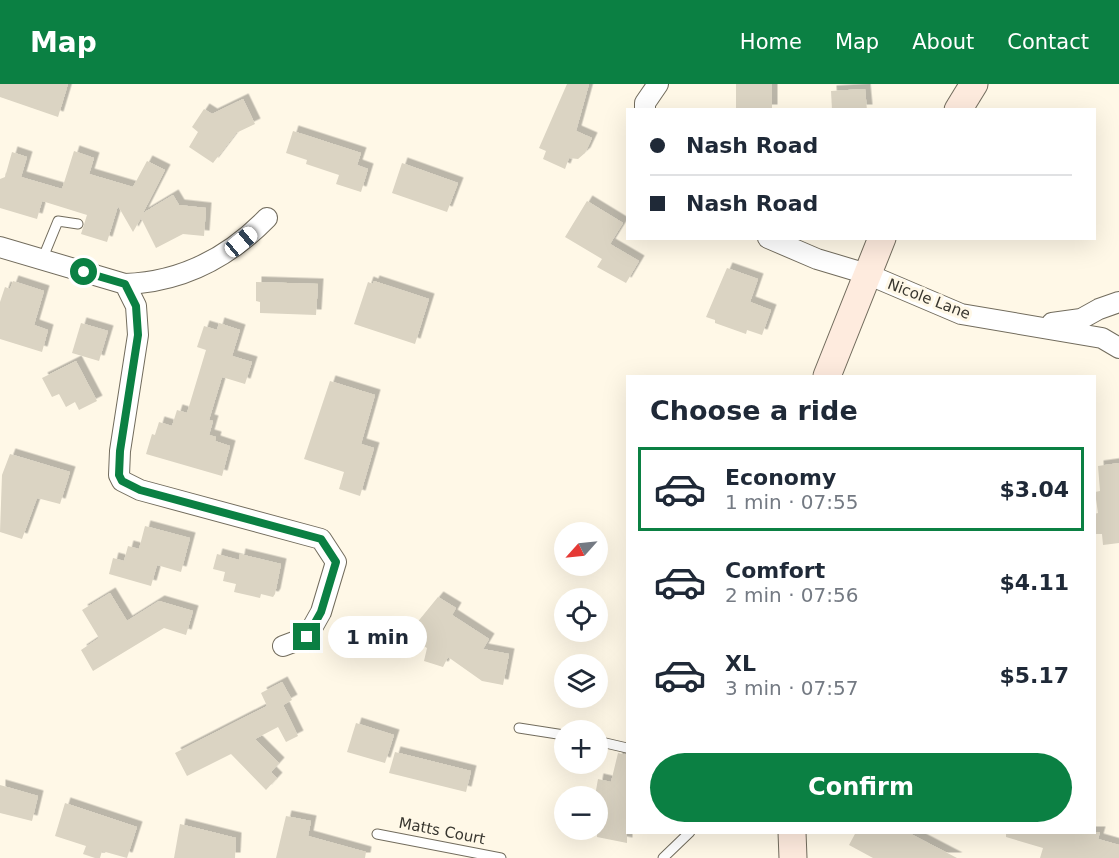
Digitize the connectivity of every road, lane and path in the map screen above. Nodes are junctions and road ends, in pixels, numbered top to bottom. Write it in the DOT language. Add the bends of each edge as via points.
graph roads {
  1 [pos="658,84"];
  2 [pos="974,84"];
  3 [pos="645,108"];
  4 [pos="959,108"];
  5 [pos="267,218"];
  6 [pos="78,224"];
  7 [pos="773,240"];
  8 [pos="881,240"];
  9 [pos="0,247"];
  10 [pos="42,260"];
  11 [pos="867,274"];
  12 [pos="125,284"];
  13 [pos="1119,302"];
  14 [pos="1029,326"];
  15 [pos="1119,348"];
  16 [pos="827,375"];
  17 [pos="283,646"];
  18 [pos="519,728"];
  19 [pos="554,733"];
  20 [pos="608,744"];
  21 [pos="626,748"];
  22 [pos="377,834"];
  23 [pos="688,834"];
  24 [pos="792,834"];
  25 [pos="501,858"];
  26 [pos="663,858"];
  27 [pos="793,858"];
  1 -- 3 [label="street"];
  2 -- 4 [label="street"];
  5 -- 12 [label="street" via="234,247 196,269 162,281"];
  6 -- 10 [label="lane" via="58,221"];
  7 -- 11 [label="street, Nicole Lane"];
  8 -- 11 [label="street"];
  9 -- 10 [label="street"];
  10 -- 12 [label="street"];
  11 -- 14 [label="street, Nicole Lane" via="961,314"];
  11 -- 16 [label="street"];
  12 -- 17 [label="street" via="136,306 138,335 120,451 122,481 140,490 321,539 336,562 321,612 307,637"];
  13 -- 14 [label="street, Nicole Lane" via="1081,319"];
  14 -- 15 [label="street, Nicole Lane" via="1102,338"];
  18 -- 19 [label="lane"];
  20 -- 21 [label="lane"];
  22 -- 25 [label="lane, Matts Court"];
  23 -- 26 [label="lane"];
  24 -- 27 [label="street"];
}
